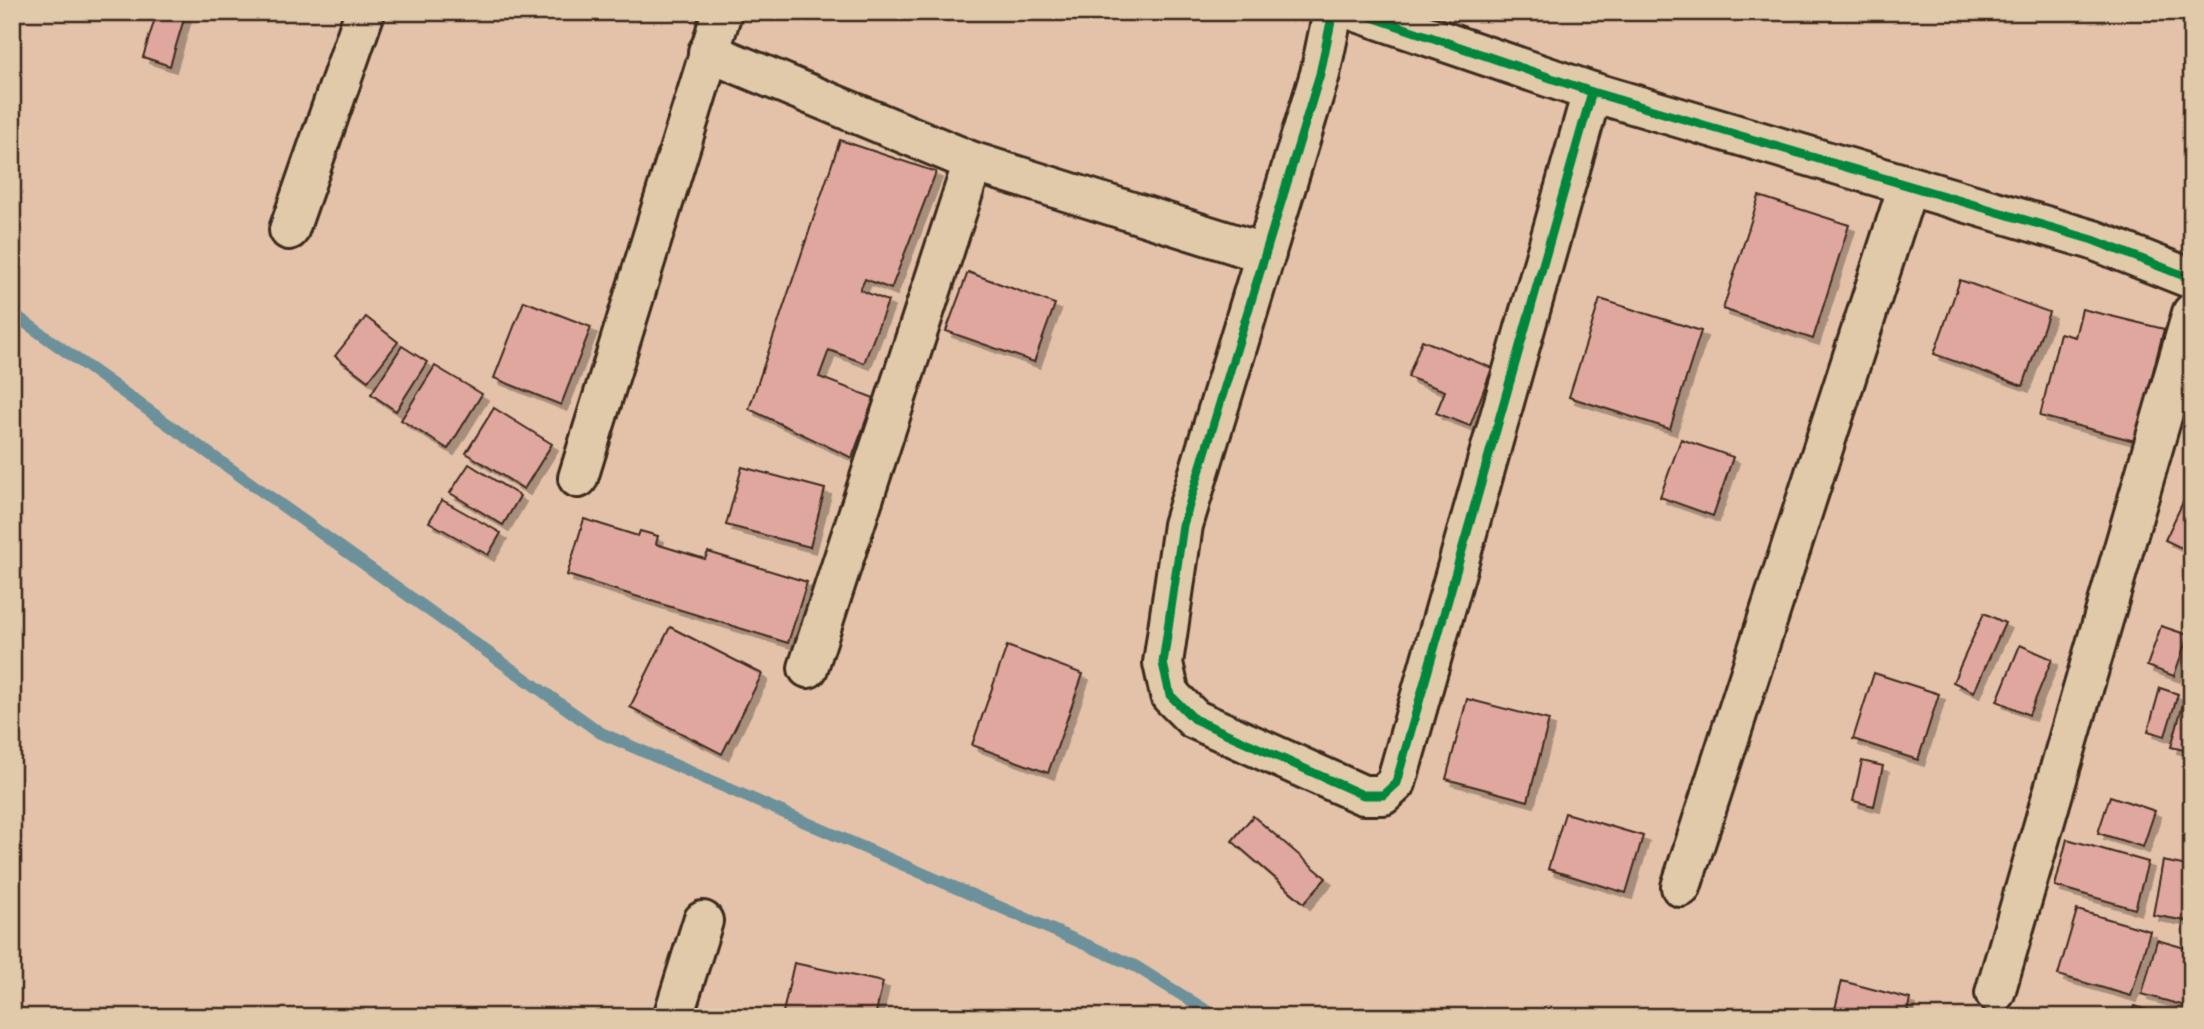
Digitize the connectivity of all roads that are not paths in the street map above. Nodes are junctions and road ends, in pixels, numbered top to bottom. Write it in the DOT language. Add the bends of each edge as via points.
graph roads {
  1 [pos="365,12"];
  2 [pos="722,12"];
  3 [pos="1333,12"];
  4 [pos="1357,12"];
  5 [pos="708,52"];
  6 [pos="1592,92"];
  7 [pos="973,162"];
  8 [pos="1908,186"];
  9 [pos="289,230"];
  10 [pos="1266,254"];
  11 [pos="2192,279"];
  12 [pos="2192,313"];
  13 [pos="578,478"];
  14 [pos="808,668"];
  15 [pos="1681,887"];
  16 [pos="703,921"];
  17 [pos="1995,993"];
  18 [pos="673,1017"];
  1 -- 9 [label="street"];
  2 -- 5 [label="street"];
  3 -- 10 [label="street" via="1320,74"];
  4 -- 6 [label="street"];
  5 -- 7 [label="street"];
  5 -- 13 [label="street"];
  6 -- 8 [label="street"];
  6 -- 10 [label="street" via="1396,783 1382,795 1363,795 1194,719 1170,695 1163,663 1184,525"];
  7 -- 10 [label="street"];
  7 -- 14 [label="street"];
  8 -- 11 [label="street" via="2093,240"];
  8 -- 15 [label="street"];
  12 -- 17 [label="street"];
  16 -- 18 [label="street"];
}
